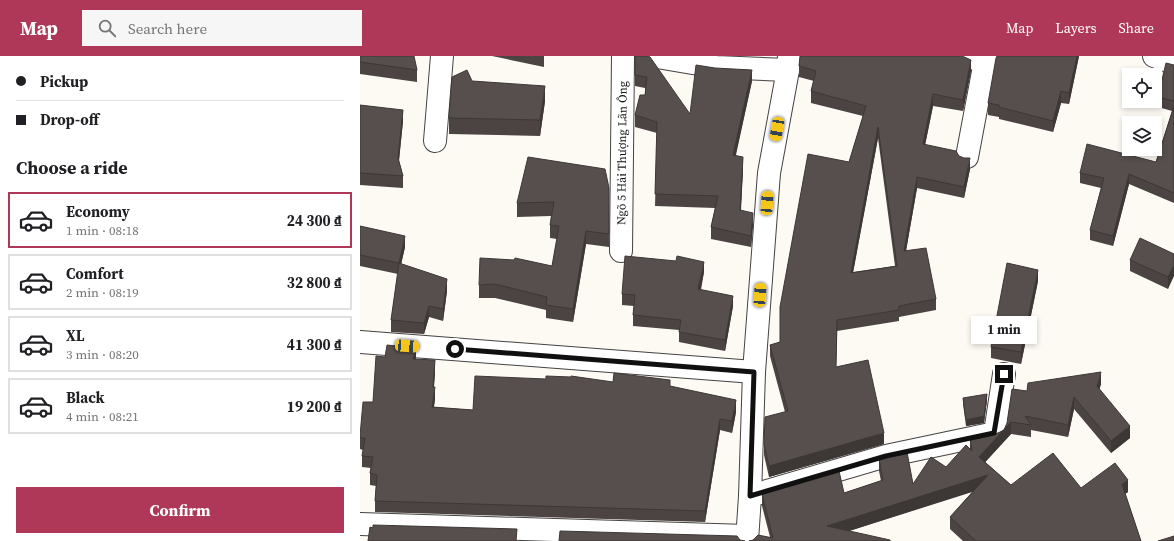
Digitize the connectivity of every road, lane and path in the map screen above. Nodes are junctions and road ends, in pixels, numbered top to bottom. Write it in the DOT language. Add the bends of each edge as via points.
graph roads {
  1 [pos="442,56"];
  2 [pos="623,56"];
  3 [pos="651,56"];
  4 [pos="1154,56"];
  5 [pos="980,58"];
  6 [pos="788,63"];
  7 [pos="1174,63"];
  8 [pos="435,141"];
  9 [pos="967,157"];
  10 [pos="621,251"];
  11 [pos="360,342"];
  12 [pos="754,372"];
  13 [pos="1004,374"];
  14 [pos="750,496"];
  15 [pos="360,524"];
  16 [pos="747,539"];
  1 -- 8 [label="street"];
  2 -- 10 [label="street, Ngõ 5 Hải Thượng Lãn Ông"];
  3 -- 6 [label="street" via="716,67"];
  4 -- 7 [label="street"];
  5 -- 9 [label="street"];
  6 -- 12 [label="street" via="769,173"];
  11 -- 12 [label="street"];
  12 -- 14 [label="street"];
  13 -- 14 [label="street" via="994,433 886,456"];
  14 -- 16 [label="street"];
  15 -- 16 [label="street"];
}
